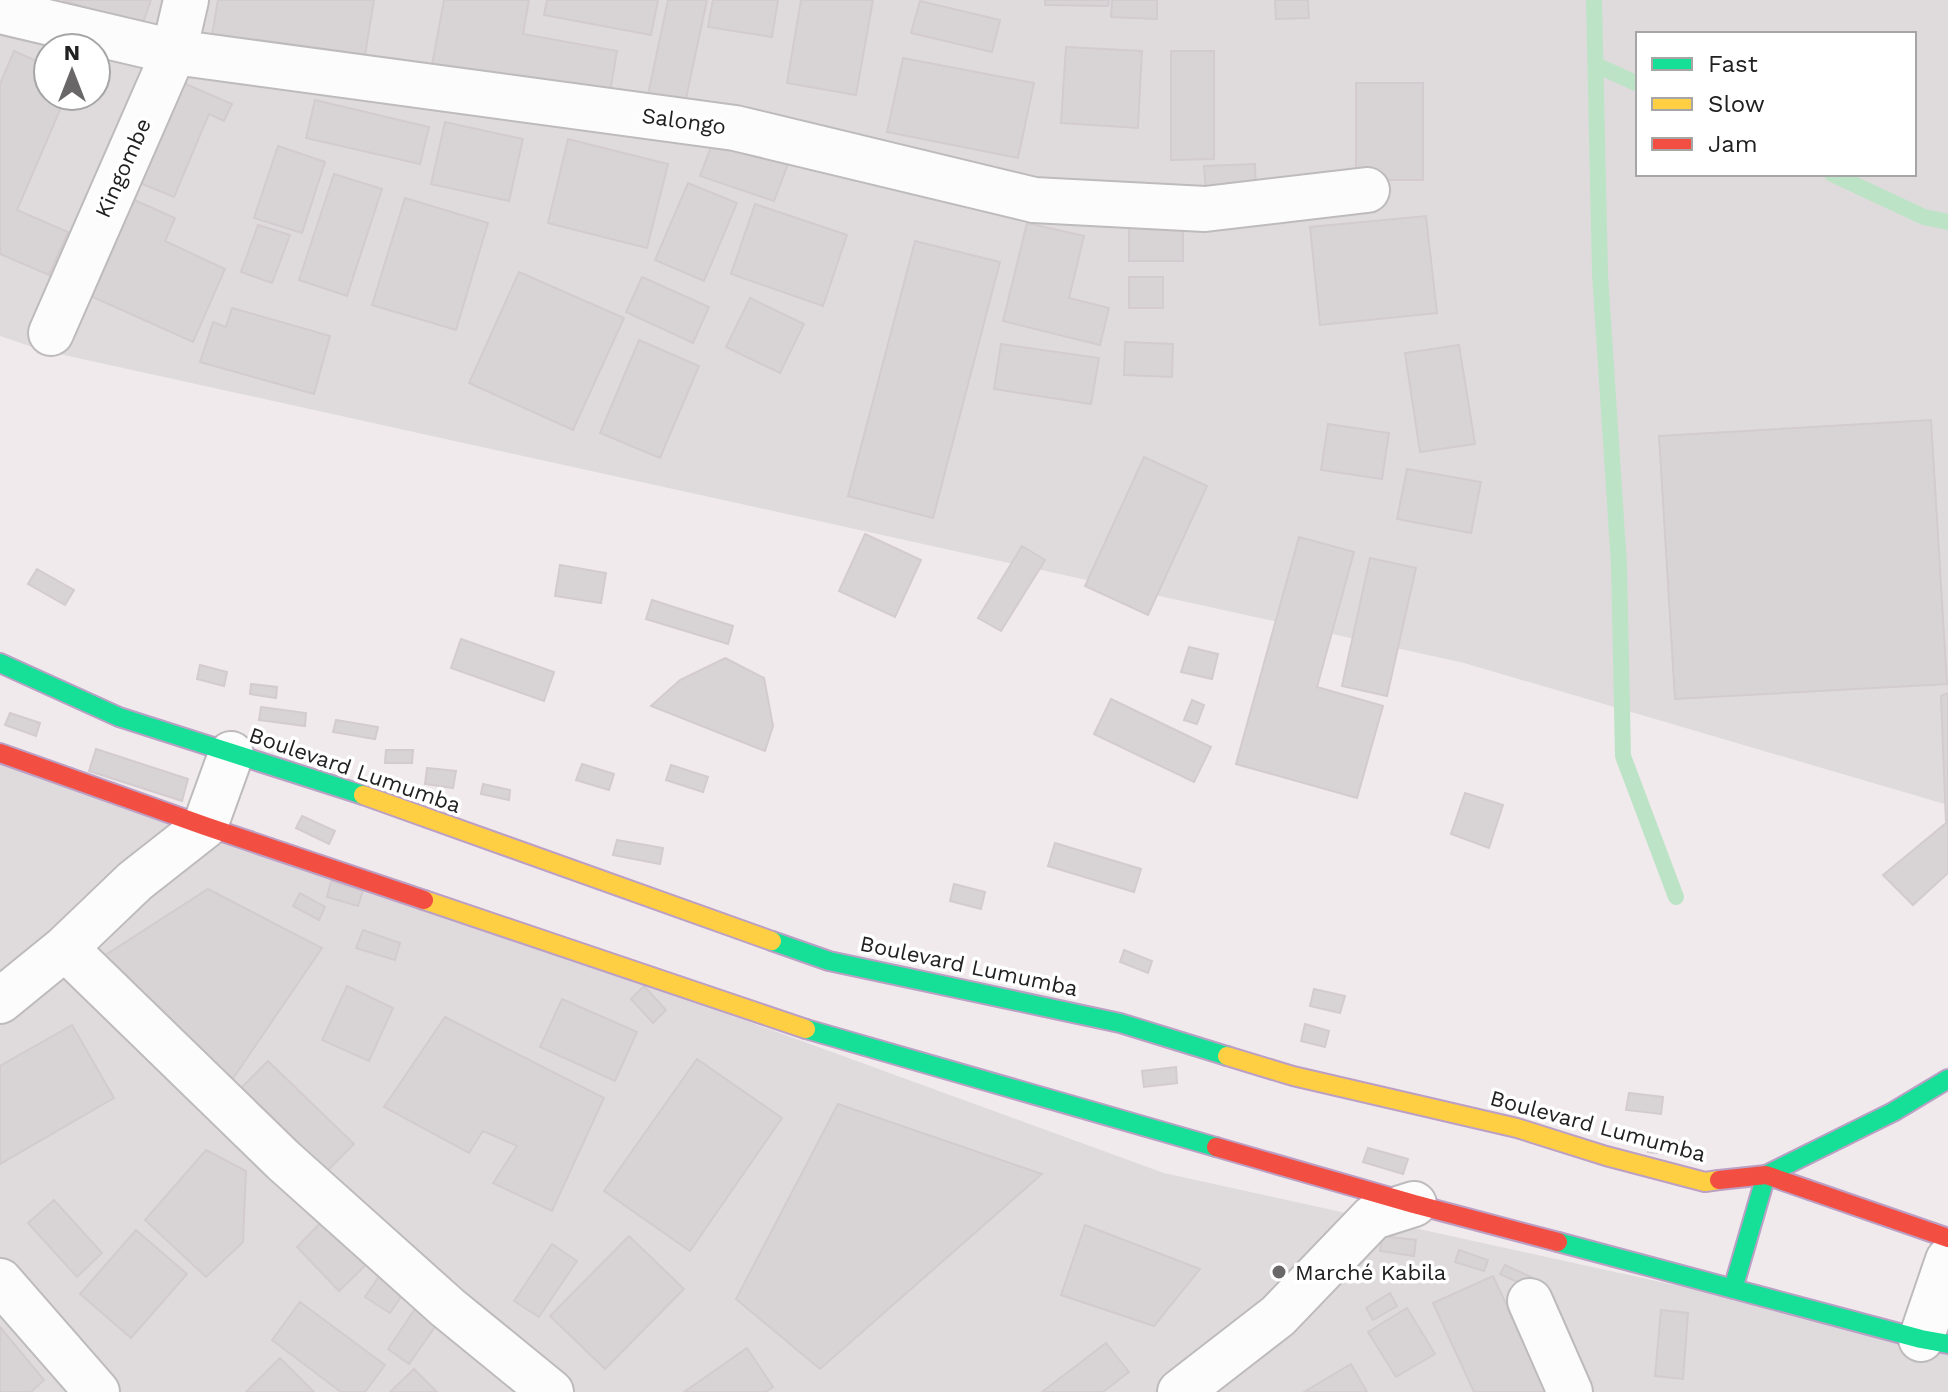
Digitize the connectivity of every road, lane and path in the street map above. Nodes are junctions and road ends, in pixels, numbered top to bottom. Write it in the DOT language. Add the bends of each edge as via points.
graph roads {
  1 [pos="186,0"];
  2 [pos="0,11"];
  3 [pos="174,52"];
  4 [pos="1367,190"];
  5 [pos="51,333"];
  6 [pos="0,663"];
  7 [pos="0,753"];
  8 [pos="231,754"];
  9 [pos="205,826"];
  10 [pos="65,948"];
  11 [pos="0,1001"];
  12 [pos="1948,1079"];
  13 [pos="1766,1175"];
  14 [pos="1414,1204"];
  15 [pos="1948,1238"];
  16 [pos="1948,1260"];
  17 [pos="0,1281"];
  18 [pos="1733,1289"];
  19 [pos="1530,1301"];
  20 [pos="1934,1341"];
  21 [pos="97,1392"];
  22 [pos="551,1392"];
  23 [pos="1180,1392"];
  24 [pos="1570,1392"];
  1 -- 3 [label="street, Kingombe"];
  2 -- 3 [label="street, Salongo"];
  3 -- 4 [label="street, Salongo" via="735,128 1034,200 1205,209"];
  3 -- 5 [label="street, Kingombe"];
  6 -- 8 [label="highway, Boulevard Lumumba" via="119,717"];
  7 -- 9 [label="highway"];
  8 -- 9 [label="street"];
  8 -- 13 [label="highway, Boulevard Lumumba" via="359,794 829,961 1120,1023 1293,1076 1517,1128 1705,1182"];
  9 -- 10 [label="street" via="135,881"];
  9 -- 14 [label="highway" via="791,1025"];
  10 -- 11 [label="street"];
  10 -- 22 [label="street" via="284,1161"];
  12 -- 13 [label="highway"];
  13 -- 15 [label="highway, Boulevard Lumumba"];
  13 -- 18 [label="highway"];
  14 -- 18 [label="highway"];
  14 -- 23 [label="street" via="1373,1217 1278,1316"];
  16 -- 20 [label="street"];
  17 -- 21 [label="street"];
  18 -- 20 [label="highway"];
  19 -- 24 [label="street"];
}
